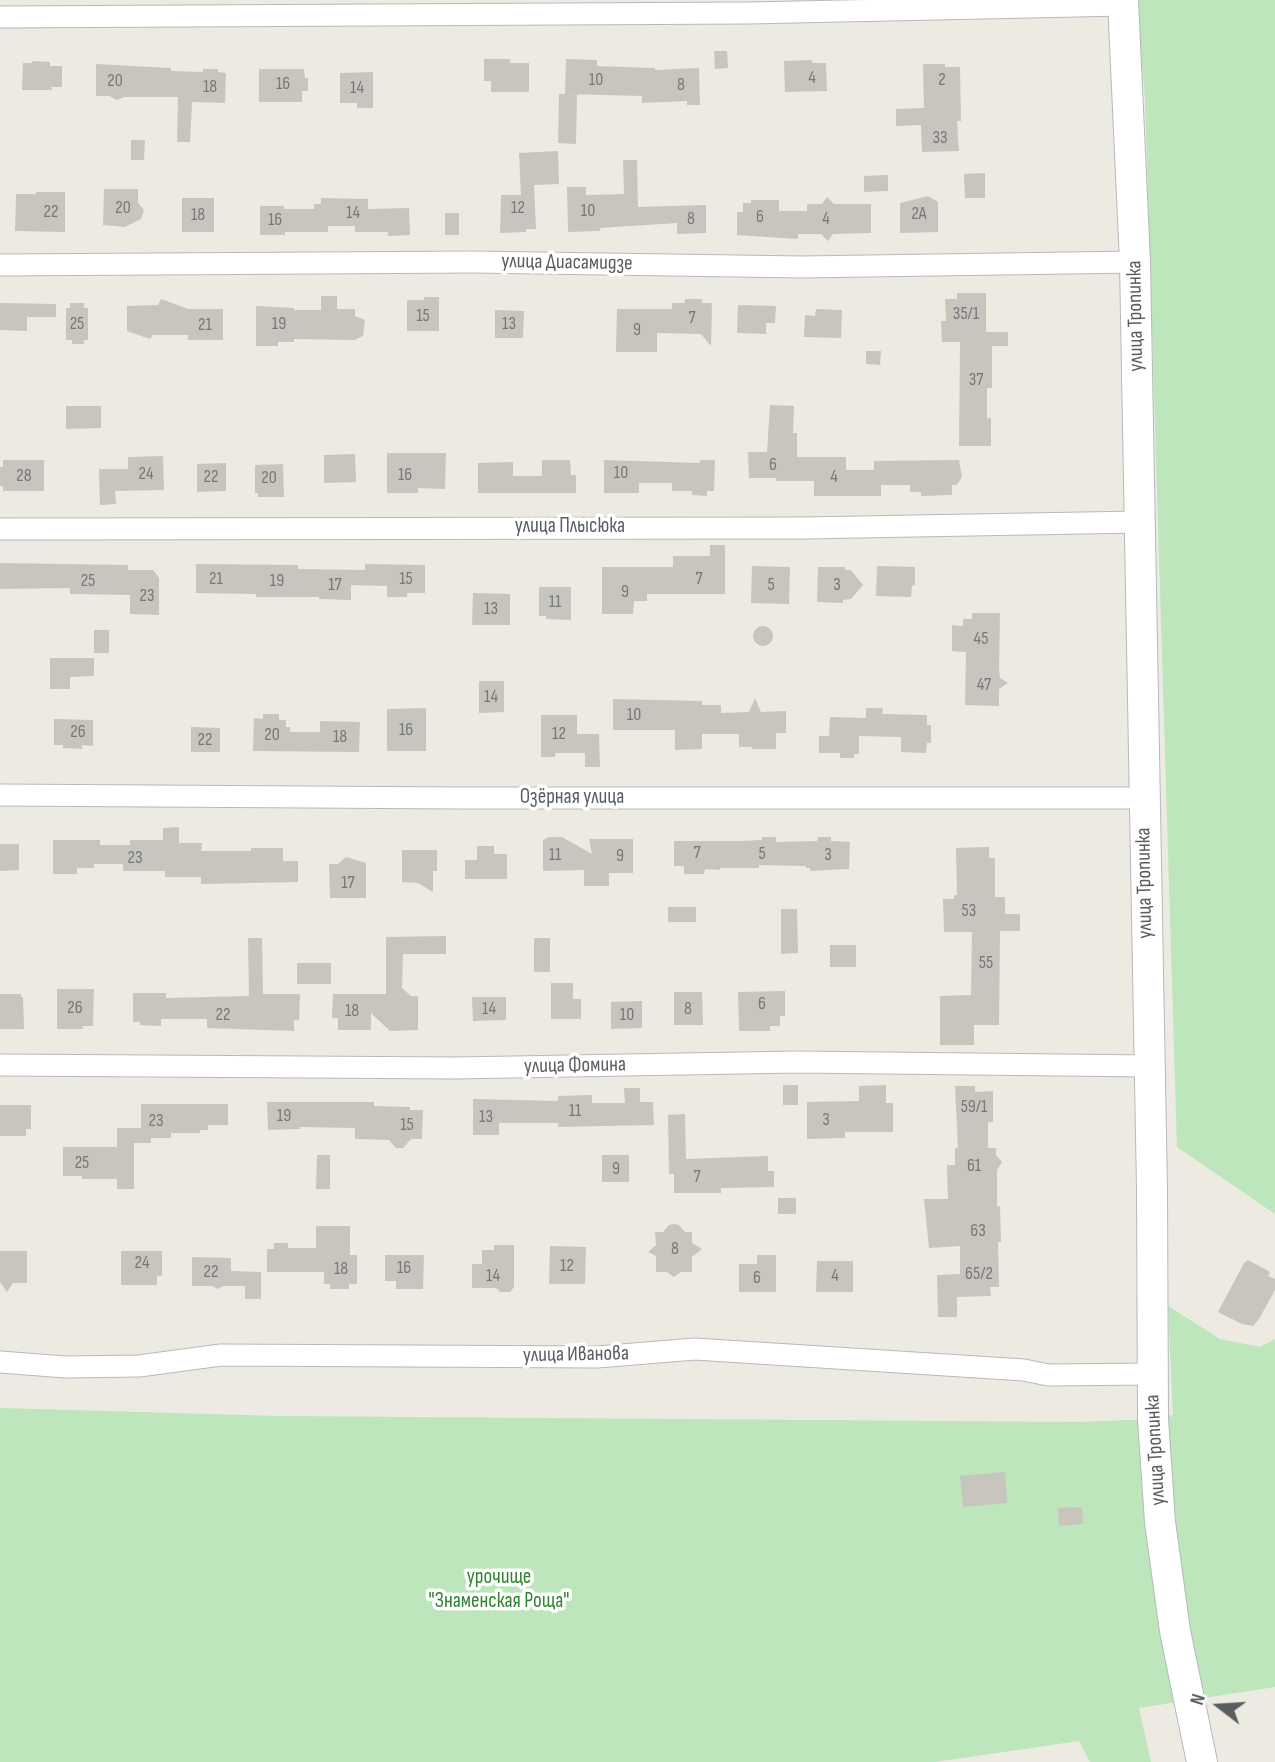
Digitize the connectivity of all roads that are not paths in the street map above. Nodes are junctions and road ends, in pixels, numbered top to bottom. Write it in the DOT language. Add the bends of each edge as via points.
graph roads {
  1 [pos="1123,3"];
  2 [pos="748,6"];
  3 [pos="440,7"];
  4 [pos="180,9"];
  5 [pos="0,17"];
  6 [pos="1135,262"];
  7 [pos="0,265"];
  8 [pos="1139,522"];
  9 [pos="0,528"];
  10 [pos="0,795"];
  11 [pos="1143,798"];
  12 [pos="0,1065"];
  13 [pos="1149,1066"];
  14 [pos="0,1362"];
  15 [pos="1152,1374"];
  16 [pos="1202,1762"];
  1 -- 2 [label="street"];
  1 -- 6 [label="main road, улица Тропинка"];
  2 -- 3 [label="street"];
  3 -- 4 [label="street"];
  4 -- 5 [label="street"];
  6 -- 7 [label="street, улица Диасамидзе" via="802,267 473,262"];
  6 -- 8 [label="main road, улица Тропинка"];
  8 -- 9 [label="street, улица Плысюка" via="804,528"];
  8 -- 11 [label="main road, улица Тропинка"];
  10 -- 11 [label="street, Озёрная улица"];
  11 -- 13 [label="main road, улица Тропинка"];
  12 -- 13 [label="street, улица Фомина" via="456,1068 796,1062"];
  13 -- 15 [label="main road, улица Тропинка"];
  14 -- 15 [label="street, улица Иванова" via="139,1366 221,1355 597,1357 695,1349 1048,1374"];
  15 -- 16 [label="main road, улица Тропинка" via="1160,1522 1175,1631"];
}
